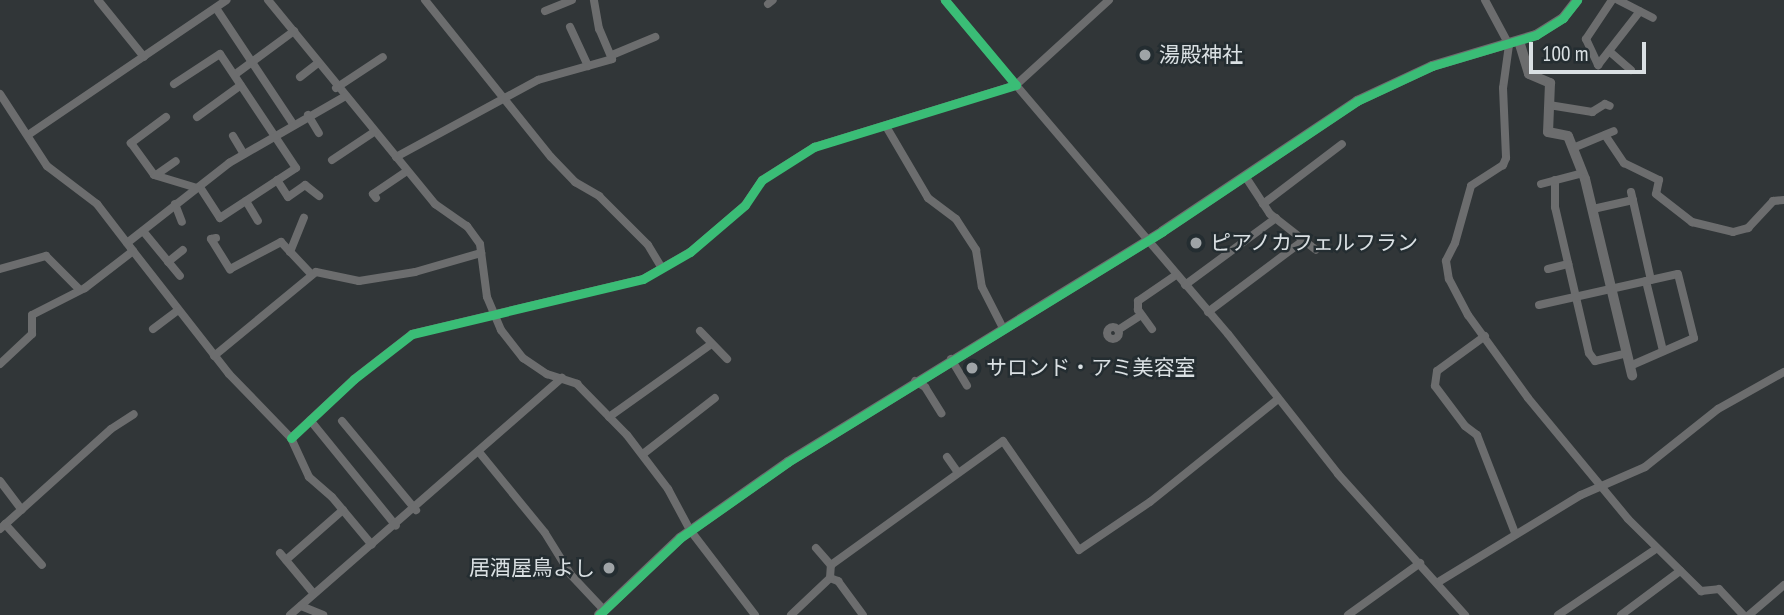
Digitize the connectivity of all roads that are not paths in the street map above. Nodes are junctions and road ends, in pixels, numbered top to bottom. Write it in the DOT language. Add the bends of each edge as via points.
graph roads {
  1 [pos="98,0"];
  2 [pos="227,0"];
  3 [pos="268,0"];
  4 [pos="425,0"];
  5 [pos="572,0"];
  6 [pos="594,0"];
  7 [pos="944,0"];
  8 [pos="1109,0"];
  9 [pos="1485,0"];
  10 [pos="1577,0"];
  11 [pos="1612,0"];
  12 [pos="1618,0"];
  13 [pos="556,3"];
  14 [pos="216,8"];
  15 [pos="545,11"];
  16 [pos="1640,11"];
  17 [pos="1653,18"];
  18 [pos="570,27"];
  19 [pos="294,32"];
  20 [pos="655,37"];
  21 [pos="1514,43"];
  22 [pos="1609,51"];
  23 [pos="612,55"];
  24 [pos="144,57"];
  25 [pos="383,57"];
  26 [pos="251,62"];
  27 [pos="317,63"];
  28 [pos="588,66"];
  29 [pos="1631,70"];
  30 [pos="237,73"];
  31 [pos="300,77"];
  32 [pos="174,85"];
  33 [pos="241,85"];
  34 [pos="1016,85"];
  35 [pos="336,88"];
  36 [pos="0,94"];
  37 [pos="344,97"];
  38 [pos="505,101"];
  39 [pos="1549,104"];
  40 [pos="1610,106"];
  41 [pos="307,115"];
  42 [pos="166,117"];
  43 [pos="197,117"];
  44 [pos="293,124"];
  45 [pos="887,128"];
  46 [pos="319,132"];
  47 [pos="374,132"];
  48 [pos="28,135"];
  49 [pos="233,136"];
  50 [pos="275,136"];
  51 [pos="1342,144"];
  52 [pos="1573,148"];
  53 [pos="244,155"];
  54 [pos="396,157"];
  55 [pos="332,160"];
  56 [pos="176,161"];
  57 [pos="407,171"];
  58 [pos="1583,173"];
  59 [pos="156,175"];
  60 [pos="1245,176"];
  61 [pos="277,180"];
  62 [pos="1555,180"];
  63 [pos="1541,184"];
  64 [pos="198,188"];
  65 [pos="319,196"];
  66 [pos="376,198"];
  67 [pos="1784,200"];
  68 [pos="246,201"];
  69 [pos="175,204"];
  70 [pos="1263,204"];
  71 [pos="1784,206"];
  72 [pos="1592,209"];
  73 [pos="303,218"];
  74 [pos="1276,218"];
  75 [pos="258,221"];
  76 [pos="182,222"];
  77 [pos="143,231"];
  78 [pos="216,238"];
  79 [pos="1304,240"];
  80 [pos="1147,241"];
  81 [pos="128,243"];
  82 [pos="183,250"];
  83 [pos="1315,250"];
  84 [pos="133,251"];
  85 [pos="290,252"];
  86 [pos="481,253"];
  87 [pos="168,262"];
  88 [pos="1568,264"];
  89 [pos="662,268"];
  90 [pos="1548,269"];
  91 [pos="0,270"];
  92 [pos="312,275"];
  93 [pos="1176,275"];
  94 [pos="180,276"];
  95 [pos="1649,280"];
  96 [pos="1185,285"];
  97 [pos="78,288"];
  98 [pos="1612,289"];
  99 [pos="1576,296"];
  100 [pos="1539,305"];
  101 [pos="178,310"];
  102 [pos="1208,312"];
  103 [pos="495,313"];
  104 [pos="1141,315"];
  105 [pos="1003,328"];
  106 [pos="1152,328"];
  107 [pos="153,329"];
  108 [pos="1118,330"];
  109 [pos="700,331"];
  110 [pos="1485,336"];
  111 [pos="710,345"];
  112 [pos="1663,351"];
  113 [pos="1627,354"];
  114 [pos="214,356"];
  115 [pos="727,359"];
  116 [pos="951,359"];
  117 [pos="0,363"];
  118 [pos="1631,370"];
  119 [pos="1784,372"];
  120 [pos="562,378"];
  121 [pos="915,381"];
  122 [pos="967,386"];
  123 [pos="715,398"];
  124 [pos="1278,400"];
  125 [pos="941,413"];
  126 [pos="134,414"];
  127 [pos="609,417"];
  128 [pos="310,420"];
  129 [pos="342,421"];
  130 [pos="291,438"];
  131 [pos="479,452"];
  132 [pos="643,454"];
  133 [pos="947,457"];
  134 [pos="958,473"];
  135 [pos="0,481"];
  136 [pos="1599,486"];
  137 [pos="22,510"];
  138 [pos="343,510"];
  139 [pos="416,510"];
  140 [pos="3,526"];
  141 [pos="396,526"];
  142 [pos="690,530"];
  143 [pos="1515,533"];
  144 [pos="372,545"];
  145 [pos="816,548"];
  146 [pos="1656,549"];
  147 [pos="1420,563"];
  148 [pos="41,565"];
  149 [pos="831,565"];
  150 [pos="1680,571"];
  151 [pos="830,578"];
  152 [pos="1440,582"];
  153 [pos="1784,584"];
  154 [pos="314,594"];
  155 [pos="301,606"];
  156 [pos="601,612"];
  157 [pos="290,615"];
  158 [pos="323,615"];
  159 [pos="755,615"];
  160 [pos="791,615"];
  161 [pos="863,615"];
  162 [pos="1348,615"];
  163 [pos="1465,615"];
  164 [pos="1558,615"];
  165 [pos="1621,615"];
  166 [pos="1743,615"];
  167 [pos="1749,615"];
  1 -- 24 [label="street"];
  2 -- 14 [label="street"];
  3 -- 19 [label="street"];
  4 -- 38 [label="street"];
  5 -- 13 [label="street"];
  6 -- 23 [label="street" via="599,29"];
  7 -- 34 [label="street"];
  8 -- 34 [label="street"];
  9 -- 21 [label="street"];
  10 -- 21 [label="street" via="1550,28"];
  11 -- 22 [label="street" via="1587,38 1598,65"];
  12 -- 16 [label="street"];
  13 -- 15 [label="street"];
  14 -- 24 [label="street"];
  14 -- 26 [label="street"];
  16 -- 17 [label="street"];
  16 -- 22 [label="street"];
  18 -- 28 [label="street"];
  19 -- 26 [label="street"];
  19 -- 27 [label="street"];
  20 -- 23 [label="street"];
  21 -- 39 [label="street" via="1529,74 1550,83"];
  21 -- 60 [label="street" via="1432,66 1357,101"];
  21 -- 110 [label="street" via="1503,88 1506,158 1503,165 1471,186 1446,261 1455,292"];
  22 -- 29 [label="street"];
  23 -- 28 [label="street"];
  24 -- 48 [label="street"];
  25 -- 35 [label="street" via="367,63"];
  26 -- 30 [label="street"];
  26 -- 44 [label="street"];
  27 -- 31 [label="street"];
  27 -- 35 [label="street"];
  28 -- 38 [label="street" via="538,80"];
  32 -- 33 [label="street" via="220,54"];
  33 -- 43 [label="street"];
  33 -- 50 [label="street"];
  34 -- 45 [label="street"];
  34 -- 80 [label="street"];
  35 -- 37 [label="street"];
  36 -- 48 [label="street"];
  37 -- 41 [label="street"];
  37 -- 47 [label="street"];
  38 -- 54 [label="street"];
  38 -- 89 [label="street" via="566,173 589,186 648,246"];
  39 -- 40 [label="street" via="1592,112"];
  39 -- 52 [label="street" via="1548,132 1568,136"];
  41 -- 44 [label="street"];
  41 -- 46 [label="street"];
  42 -- 59 [label="street" via="128,146"];
  44 -- 50 [label="street"];
  45 -- 89 [label="street" via="814,147 775,170 722,226"];
  45 -- 105 [label="street" via="928,198 956,219 976,250 982,287"];
  47 -- 54 [label="street"];
  47 -- 55 [label="street"];
  48 -- 81 [label="street" via="47,166 97,204"];
  49 -- 53 [label="street"];
  50 -- 53 [label="street"];
  50 -- 61 [label="street" via="296,168"];
  51 -- 70 [label="street"];
  52 -- 58 [label="street"];
  52 -- 67 [label="street" via="1609,133 1624,163 1659,180 1656,194 1683,221 1716,233 1748,228 1773,201"];
  53 -- 64 [label="street"];
  54 -- 57 [label="street"];
  56 -- 59 [label="street"];
  57 -- 66 [label="street" via="373,194"];
  57 -- 86 [label="street" via="435,204 467,226"];
  58 -- 62 [label="street"];
  58 -- 72 [label="street"];
  59 -- 64 [label="street"];
  60 -- 70 [label="street"];
  60 -- 80 [label="street"];
  61 -- 65 [label="street" via="288,197 305,185"];
  61 -- 68 [label="street"];
  62 -- 63 [label="street"];
  62 -- 88 [label="street" via="1555,206"];
  64 -- 68 [label="street" via="220,218"];
  64 -- 69 [label="street"];
  67 -- 71 [label="street"];
  68 -- 75 [label="street"];
  69 -- 76 [label="street"];
  69 -- 77 [label="street"];
  70 -- 74 [label="street"];
  72 -- 95 [label="street" via="1632,196"];
  72 -- 98 [label="street"];
  73 -- 85 [label="street"];
  74 -- 79 [label="street"];
  74 -- 96 [label="street"];
  77 -- 81 [label="street"];
  77 -- 87 [label="street"];
  78 -- 85 [label="street" via="211,239 230,269 281,242"];
  79 -- 83 [label="street"];
  79 -- 102 [label="street"];
  80 -- 93 [label="street"];
  80 -- 105 [label="street"];
  81 -- 84 [label="street"];
  82 -- 87 [label="street"];
  84 -- 97 [label="street" via="85,288"];
  84 -- 101 [label="street"];
  85 -- 92 [label="street"];
  86 -- 92 [label="street" via="415,272 359,281"];
  86 -- 103 [label="street" via="487,297"];
  87 -- 94 [label="street"];
  88 -- 90 [label="street"];
  88 -- 99 [label="street"];
  89 -- 103 [label="street" via="624,286 586,290"];
  91 -- 97 [label="street" via="46,256 53,258"];
  92 -- 114 [label="street"];
  93 -- 96 [label="street"];
  93 -- 104 [label="street" via="1139,301"];
  95 -- 98 [label="street"];
  95 -- 112 [label="street"];
  95 -- 112 [label="street" via="1678,274 1694,338"];
  96 -- 102 [label="street"];
  97 -- 117 [label="street" via="32,315 32,334"];
  98 -- 99 [label="street"];
  98 -- 113 [label="street"];
  99 -- 100 [label="street"];
  99 -- 113 [label="street" via="1595,360"];
  101 -- 107 [label="street"];
  101 -- 114 [label="street"];
  102 -- 124 [label="street"];
  103 -- 120 [label="street" via="501,330 523,358"];
  103 -- 128 [label="street" via="412,334"];
  104 -- 106 [label="street"];
  104 -- 108 [label="street"];
  105 -- 116 [label="street"];
  109 -- 111 [label="street"];
  110 -- 136 [label="street"];
  110 -- 143 [label="street" via="1437,371 1435,386 1477,435"];
  111 -- 115 [label="street"];
  111 -- 127 [label="street"];
  112 -- 118 [label="street"];
  113 -- 118 [label="street"];
  114 -- 130 [label="street"];
  116 -- 121 [label="street"];
  116 -- 122 [label="street"];
  119 -- 136 [label="street" via="1718,409 1645,467"];
  120 -- 127 [label="street" via="577,384"];
  120 -- 131 [label="street"];
  121 -- 125 [label="street" via="925,387"];
  121 -- 142 [label="street"];
  123 -- 132 [label="street"];
  124 -- 134 [label="street" via="1150,502 1079,550 1003,440"];
  124 -- 147 [label="street"];
  126 -- 137 [label="street"];
  127 -- 132 [label="street"];
  128 -- 130 [label="street"];
  128 -- 141 [label="street"];
  129 -- 139 [label="street"];
  130 -- 138 [label="street" via="309,477"];
  131 -- 139 [label="street"];
  131 -- 156 [label="street"];
  132 -- 142 [label="street"];
  133 -- 134 [label="street"];
  134 -- 149 [label="street"];
  135 -- 137 [label="street"];
  136 -- 143 [label="street"];
  136 -- 146 [label="street"];
  137 -- 140 [label="street"];
  138 -- 144 [label="street"];
  138 -- 154 [label="street" via="283,556"];
  139 -- 141 [label="street"];
  140 -- 148 [label="street"];
  141 -- 144 [label="street"];
  142 -- 156 [label="street"];
  142 -- 159 [label="street"];
  143 -- 152 [label="street"];
  144 -- 154 [label="street"];
  145 -- 149 [label="street"];
  146 -- 150 [label="street"];
  146 -- 164 [label="street"];
  147 -- 152 [label="street"];
  147 -- 162 [label="street"];
  149 -- 151 [label="street"];
  150 -- 165 [label="street"];
  150 -- 166 [label="street" via="1701,591 1725,592"];
  151 -- 160 [label="street"];
  151 -- 161 [label="street" via="838,581"];
  152 -- 163 [label="street"];
  153 -- 167 [label="street"];
  154 -- 155 [label="street"];
  155 -- 157 [label="street"];
  155 -- 158 [label="street"];
}
